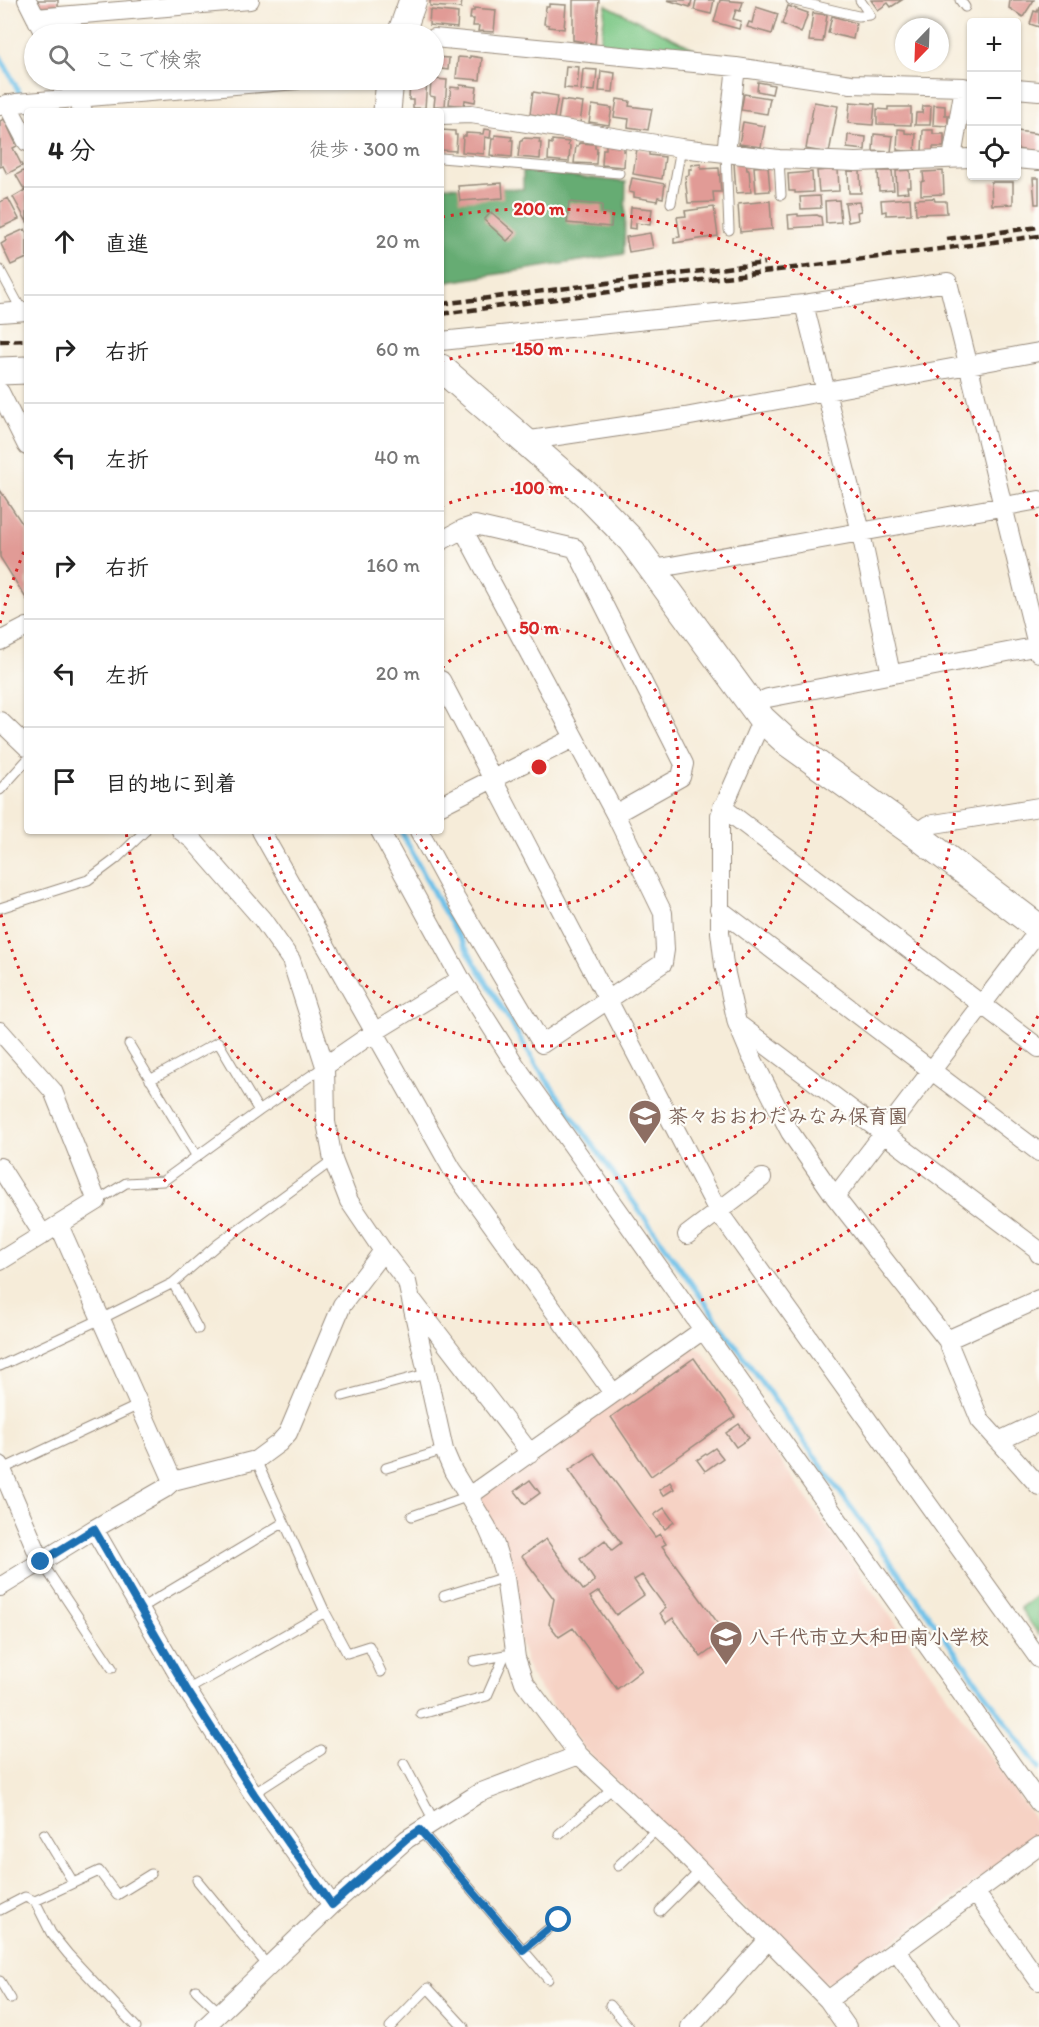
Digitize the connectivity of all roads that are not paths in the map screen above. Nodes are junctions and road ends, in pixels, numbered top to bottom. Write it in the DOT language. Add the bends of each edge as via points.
graph roads {
  1 [pos="27,0"];
  2 [pos="250,0"];
  3 [pos="413,0"];
  4 [pos="790,0"];
  5 [pos="860,0"];
  6 [pos="36,18"];
  7 [pos="39,24"];
  8 [pos="405,24"];
  9 [pos="444,39"];
  10 [pos="736,67"];
  11 [pos="967,87"];
  12 [pos="1021,89"];
  13 [pos="72,90"];
  14 [pos="210,90"];
  15 [pos="389,90"];
  16 [pos="967,91"];
  17 [pos="1039,91"];
  18 [pos="8,104"];
  19 [pos="80,105"];
  20 [pos="387,108"];
  21 [pos="444,115"];
  22 [pos="24,136"];
  23 [pos="681,148"];
  24 [pos="726,153"];
  25 [pos="444,158"];
  26 [pos="952,158"];
  27 [pos="967,158"];
  28 [pos="779,159"];
  29 [pos="1021,159"];
  30 [pos="1039,161"];
  31 [pos="619,173"];
  32 [pos="781,195"];
  33 [pos="671,203"];
  34 [pos="729,230"];
  35 [pos="0,270"];
  36 [pos="804,304"];
  37 [pos="24,309"];
  38 [pos="24,311"];
  39 [pos="0,313"];
  40 [pos="444,341"];
  41 [pos="1039,352"];
  42 [pos="968,365"];
  43 [pos="24,370"];
  44 [pos="0,371"];
  45 [pos="444,371"];
  46 [pos="826,391"];
  47 [pos="0,392"];
  48 [pos="24,440"];
  49 [pos="524,441"];
  50 [pos="1039,500"];
  51 [pos="1003,506"];
  52 [pos="463,529"];
  53 [pos="861,531"];
  54 [pos="444,539"];
  55 [pos="654,569"];
  56 [pos="24,629"];
  57 [pos="0,641"];
  58 [pos="1038,648"];
  59 [pos="891,674"];
  60 [pos="444,686"];
  61 [pos="756,712"];
  62 [pos="0,721"];
  63 [pos="574,738"];
  64 [pos="24,744"];
  65 [pos="24,763"];
  66 [pos="492,780"];
  67 [pos="0,790"];
  68 [pos="444,804"];
  69 [pos="722,807"];
  70 [pos="1039,807"];
  71 [pos="615,814"];
  72 [pos="142,834"];
  73 [pos="185,834"];
  74 [pos="263,834"];
  75 [pos="382,834"];
  76 [pos="421,834"];
  77 [pos="915,834"];
  78 [pos="0,908"];
  79 [pos="719,909"];
  80 [pos="1039,929"];
  81 [pos="461,979"];
  82 [pos="608,1001"];
  83 [pos="981,1004"];
  84 [pos="736,1023"];
  85 [pos="0,1031"];
  86 [pos="376,1031"];
  87 [pos="129,1044"];
  88 [pos="1039,1048"];
  89 [pos="325,1066"];
  90 [pos="932,1069"];
  91 [pos="150,1080"];
  92 [pos="259,1111"];
  93 [pos="882,1134"];
  94 [pos="1039,1152"];
  95 [pos="196,1157"];
  96 [pos="333,1160"];
  97 [pos="0,1167"];
  98 [pos="762,1178"];
  99 [pos="835,1197"];
  100 [pos="97,1201"];
  101 [pos="718,1211"];
  102 [pos="59,1225"];
  103 [pos="43,1235"];
  104 [pos="687,1235"];
  105 [pos="383,1251"];
  106 [pos="1039,1254"];
  107 [pos="0,1261"];
  108 [pos="172,1282"];
  109 [pos="410,1297"];
  110 [pos="1039,1299"];
  111 [pos="101,1319"];
  112 [pos="198,1329"];
  113 [pos="703,1330"];
  114 [pos="947,1340"];
  115 [pos="0,1366"];
  116 [pos="426,1374"];
  117 [pos="613,1393"];
  118 [pos="343,1396"];
  119 [pos="139,1405"];
  120 [pos="1039,1422"];
  121 [pos="999,1441"];
  122 [pos="444,1450"];
  123 [pos="530,1453"];
  124 [pos="256,1460"];
  125 [pos="1,1467"];
  126 [pos="386,1468"];
  127 [pos="172,1482"];
  128 [pos="1039,1486"];
  129 [pos="469,1496"];
  130 [pos="411,1516"];
  131 [pos="284,1523"];
  132 [pos="94,1529"];
  133 [pos="41,1562"];
  134 [pos="505,1577"];
  135 [pos="0,1587"];
  136 [pos="444,1596"];
  137 [pos="141,1608"];
  138 [pos="325,1612"];
  139 [pos="510,1654"];
  140 [pos="1039,1659"];
  141 [pos="474,1661"];
  142 [pos="112,1668"];
  143 [pos="381,1672"];
  144 [pos="187,1690"];
  145 [pos="421,1714"];
  146 [pos="321,1750"];
  147 [pos="579,1755"];
  148 [pos="404,1764"];
  149 [pos="614,1787"];
  150 [pos="254,1794"];
  151 [pos="1039,1803"];
  152 [pos="427,1825"];
  153 [pos="657,1829"];
  154 [pos="44,1834"];
  155 [pos="560,1834"];
  156 [pos="1039,1846"];
  157 [pos="618,1866"];
  158 [pos="700,1871"];
  159 [pos="151,1874"];
  160 [pos="197,1880"];
  161 [pos="73,1882"];
  162 [pos="975,1892"];
  163 [pos="36,1900"];
  164 [pos="332,1905"];
  165 [pos="0,1910"];
  166 [pos="660,1911"];
  167 [pos="559,1920"];
  168 [pos="768,1940"];
  169 [pos="523,1950"];
  170 [pos="896,1950"];
  171 [pos="268,1966"];
  172 [pos="548,1978"];
  173 [pos="0,1981"];
  174 [pos="1039,1981"];
  175 [pos="196,1990"];
  176 [pos="11,1999"];
  177 [pos="828,2000"];
  178 [pos="610,2005"];
  179 [pos="219,2013"];
  180 [pos="136,2027"];
  181 [pos="205,2027"];
  182 [pos="390,2027"];
  183 [pos="464,2027"];
  184 [pos="629,2027"];
  185 [pos="690,2027"];
  186 [pos="847,2027"];
  187 [pos="951,2027"];
  1 -- 6 [label="street"];
  2 -- 6 [label="street"];
  3 -- 8 [label="street"];
  4 -- 5 [label="lane" via="858,16 870,15"];
  6 -- 7 [label="street"];
  9 -- 10 [label="street"];
  10 -- 11 [label="street" via="850,84"];
  10 -- 24 [label="street"];
  12 -- 17 [label="street"];
  13 -- 19 [label="street"];
  14 -- 19 [label="street"];
  15 -- 20 [label="street"];
  16 -- 26 [label="street"];
  18 -- 19 [label="street" via="36,101"];
  18 -- 22 [label="street"];
  21 -- 23 [label="street" via="471,114"];
  23 -- 24 [label="street"];
  23 -- 33 [label="lane"];
  24 -- 28 [label="street"];
  24 -- 34 [label="lane"];
  25 -- 31 [label="lane"];
  26 -- 27 [label="street"];
  26 -- 28 [label="street" via="856,162"];
  28 -- 32 [label="lane"];
  29 -- 30 [label="street"];
  35 -- 37 [label="lane"];
  36 -- 40 [label="street"];
  36 -- 42 [label="street" via="948,282"];
  36 -- 46 [label="street"];
  38 -- 39 [label="street"];
  41 -- 42 [label="street"];
  42 -- 46 [label="street"];
  42 -- 51 [label="street"];
  43 -- 44 [label="street"];
  45 -- 49 [label="street"];
  46 -- 49 [label="street"];
  46 -- 53 [label="street"];
  47 -- 48 [label="street"];
  49 -- 55 [label="street" via="588,495"];
  50 -- 51 [label="street"];
  51 -- 53 [label="street"];
  51 -- 58 [label="street"];
  52 -- 54 [label="street"];
  52 -- 63 [label="street"];
  52 -- 71 [label="street" via="475,525 575,548 684,765 681,777"];
  53 -- 55 [label="street"];
  53 -- 59 [label="street"];
  55 -- 61 [label="street"];
  56 -- 57 [label="street"];
  58 -- 59 [label="street"];
  59 -- 61 [label="street" via="768,698"];
  60 -- 66 [label="street"];
  61 -- 69 [label="street"];
  61 -- 77 [label="street" via="788,743"];
  62 -- 64 [label="street"];
  63 -- 66 [label="street"];
  63 -- 71 [label="street"];
  65 -- 67 [label="lane"];
  66 -- 68 [label="street"];
  66 -- 82 [label="street"];
  69 -- 79 [label="street"];
  69 -- 83 [label="street"];
  70 -- 77 [label="street" via="928,825"];
  71 -- 82 [label="street" via="663,913 665,950 663,963"];
  72 -- 78 [label="lane" via="88,880"];
  73 -- 89 [label="street" via="262,919 291,960"];
  74 -- 86 [label="street"];
  75 -- 81 [label="street"];
  76 -- 82 [label="street" via="542,1044"];
  77 -- 80 [label="street"];
  79 -- 84 [label="street" via="724,965"];
  79 -- 90 [label="street"];
  80 -- 83 [label="street"];
  81 -- 86 [label="street"];
  81 -- 113 [label="street" via="516,1066"];
  82 -- 101 [label="street"];
  83 -- 88 [label="street"];
  83 -- 90 [label="street"];
  84 -- 93 [label="street"];
  84 -- 99 [label="street" via="780,1114"];
  85 -- 100 [label="street" via="53,1091"];
  86 -- 89 [label="street"];
  86 -- 117 [label="street" via="452,1169"];
  87 -- 91 [label="lane"];
  89 -- 92 [label="lane"];
  89 -- 96 [label="street" via="326,1122"];
  90 -- 93 [label="street"];
  90 -- 94 [label="street"];
  91 -- 92 [label="lane" via="218,1042"];
  91 -- 95 [label="lane"];
  92 -- 95 [label="lane"];
  93 -- 99 [label="street"];
  93 -- 106 [label="street"];
  95 -- 100 [label="lane" via="163,1181 126,1183"];
  96 -- 105 [label="street" via="349,1201"];
  96 -- 108 [label="lane"];
  97 -- 103 [label="street"];
  98 -- 101 [label="street"];
  99 -- 114 [label="street"];
  100 -- 102 [label="street"];
  101 -- 104 [label="street"];
  101 -- 140 [label="street"];
  102 -- 103 [label="street"];
  102 -- 111 [label="street"];
  103 -- 107 [label="street"];
  105 -- 109 [label="street" via="407,1282"];
  105 -- 124 [label="street" via="342,1305 288,1432"];
  108 -- 111 [label="lane"];
  108 -- 112 [label="lane"];
  109 -- 116 [label="street"];
  109 -- 123 [label="street"];
  110 -- 114 [label="street"];
  111 -- 115 [label="lane"];
  111 -- 119 [label="street"];
  113 -- 117 [label="street"];
  113 -- 151 [label="street"];
  114 -- 121 [label="street" via="980,1420"];
  116 -- 118 [label="lane"];
  116 -- 122 [label="street"];
  117 -- 123 [label="street"];
  119 -- 125 [label="lane"];
  119 -- 127 [label="street"];
  120 -- 121 [label="street"];
  121 -- 128 [label="street"];
  122 -- 126 [label="lane"];
  122 -- 129 [label="street"];
  123 -- 129 [label="street"];
  124 -- 127 [label="street"];
  124 -- 131 [label="lane"];
  125 -- 133 [label="street"];
  127 -- 132 [label="street"];
  129 -- 130 [label="lane"];
  129 -- 134 [label="street" via="491,1536"];
  131 -- 137 [label="lane"];
  131 -- 138 [label="lane"];
  132 -- 133 [label="street"];
  132 -- 137 [label="street"];
  133 -- 135 [label="street"];
  133 -- 142 [label="lane"];
  134 -- 136 [label="lane"];
  134 -- 139 [label="street"];
  137 -- 144 [label="street"];
  138 -- 143 [label="lane" via="347,1653 369,1646"];
  138 -- 144 [label="lane"];
  139 -- 141 [label="lane"];
  139 -- 145 [label="lane" via="487,1696"];
  139 -- 147 [label="street" via="524,1682"];
  144 -- 150 [label="street"];
  146 -- 150 [label="lane"];
  147 -- 149 [label="street"];
  147 -- 152 [label="street" via="479,1793"];
  148 -- 152 [label="lane"];
  149 -- 153 [label="street"];
  149 -- 155 [label="lane"];
  150 -- 164 [label="street"];
  152 -- 164 [label="street"];
  152 -- 169 [label="lane"];
  153 -- 157 [label="lane"];
  153 -- 158 [label="street"];
  154 -- 161 [label="lane"];
  156 -- 162 [label="street"];
  158 -- 166 [label="lane"];
  158 -- 168 [label="street"];
  159 -- 161 [label="lane" via="117,1895 99,1871"];
  160 -- 171 [label="lane"];
  161 -- 163 [label="lane"];
  162 -- 170 [label="street"];
  162 -- 174 [label="street"];
  163 -- 165 [label="lane" via="25,1897"];
  163 -- 180 [label="lane" via="51,1933"];
  164 -- 171 [label="street"];
  167 -- 169 [label="lane"];
  168 -- 177 [label="street"];
  168 -- 185 [label="street"];
  169 -- 172 [label="lane"];
  170 -- 177 [label="street"];
  170 -- 187 [label="street"];
  171 -- 179 [label="street"];
  173 -- 176 [label="lane"];
  175 -- 179 [label="lane"];
  177 -- 186 [label="street"];
  178 -- 184 [label="lane"];
  179 -- 181 [label="street"];
  182 -- 183 [label="lane" via="428,1988"];
}
